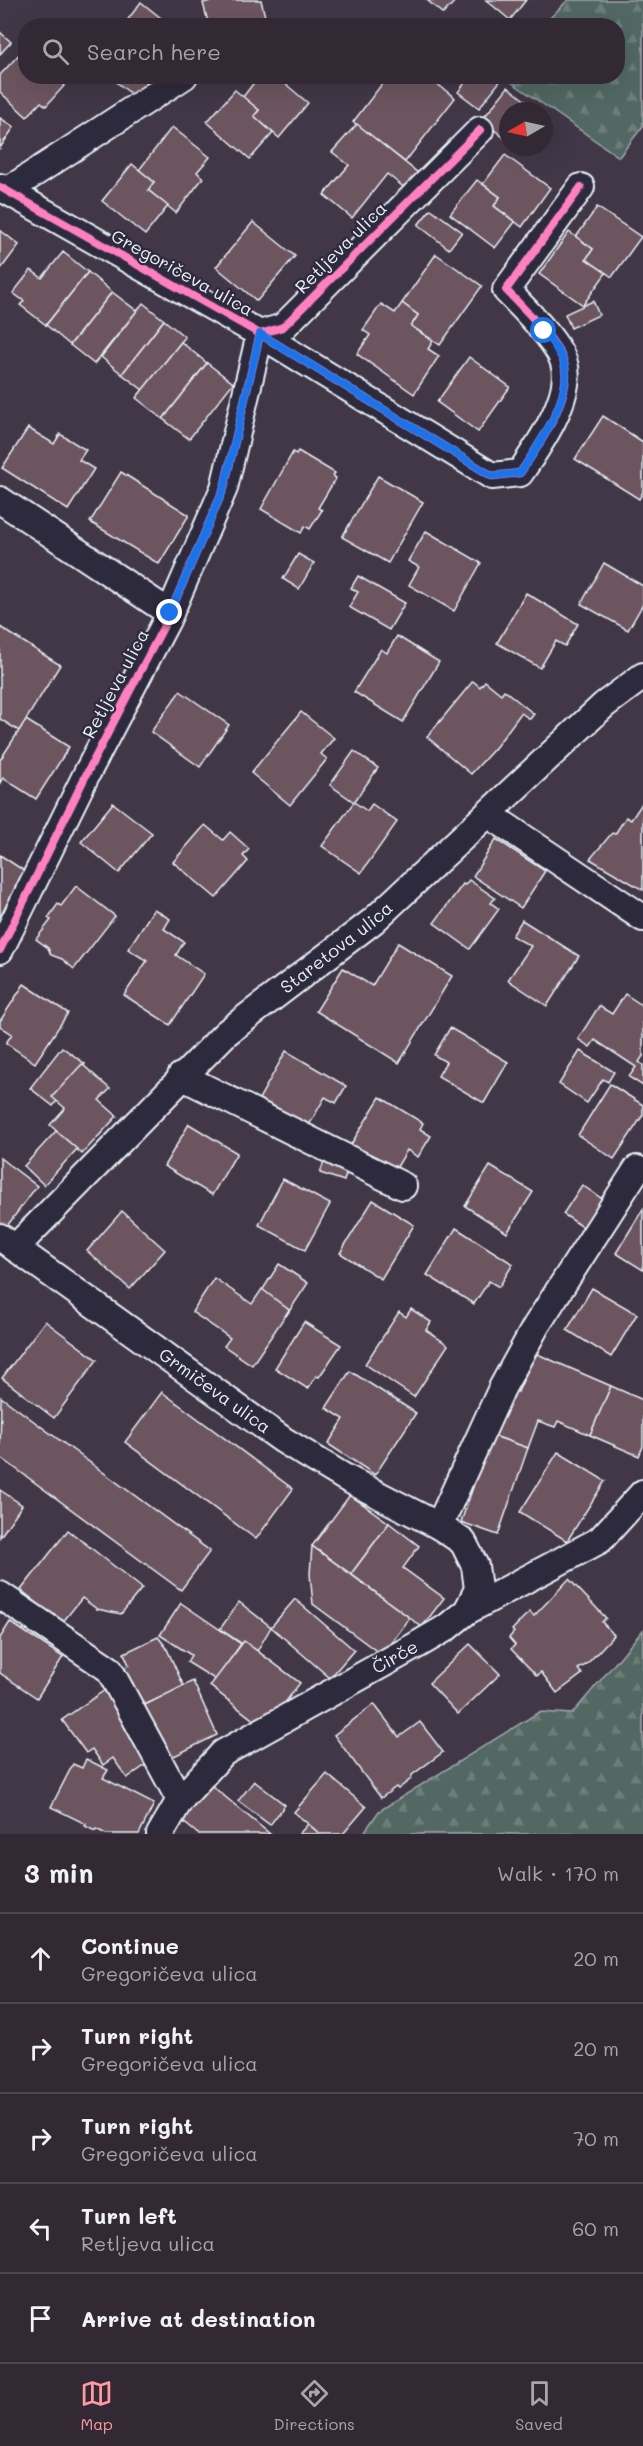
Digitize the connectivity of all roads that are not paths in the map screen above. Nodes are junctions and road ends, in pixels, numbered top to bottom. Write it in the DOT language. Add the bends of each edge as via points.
graph roads {
  1 [pos="171,84"];
  2 [pos="480,130"];
  3 [pos="581,187"];
  4 [pos="3,189"];
  5 [pos="260,334"];
  6 [pos="0,500"];
  7 [pos="170,613"];
  8 [pos="643,676"];
  9 [pos="488,814"];
  10 [pos="643,918"];
  11 [pos="0,950"];
  12 [pos="182,1076"];
  13 [pos="637,1169"];
  14 [pos="403,1186"];
  15 [pos="8,1243"];
  16 [pos="643,1493"];
  17 [pos="440,1526"];
  18 [pos="0,1595"];
  19 [pos="467,1611"];
  20 [pos="180,1800"];
  21 [pos="160,1834"];
  1 -- 4 [label="street, Gregoričeva ulica"];
  2 -- 5 [label="street, Retljeva ulica" via="283,327"];
  3 -- 5 [label="street, Gregoričeva ulica" via="506,290 544,331 564,363 564,396 520,473 492,476"];
  4 -- 5 [label="street, Gregoričeva ulica"];
  5 -- 7 [label="street, Retljeva ulica" via="224,488"];
  6 -- 7 [label="street"];
  7 -- 11 [label="street, Retljeva ulica"];
  8 -- 9 [label="street, Staretova ulica" via="604,705"];
  9 -- 10 [label="street"];
  9 -- 12 [label="street, Staretova ulica" via="373,921 226,1033"];
  12 -- 14 [label="street"];
  12 -- 15 [label="street, Staretova ulica"];
  13 -- 17 [label="street" via="536,1326"];
  15 -- 17 [label="street, Grmičeva ulica" via="283,1440 344,1477"];
  16 -- 19 [label="street, Čirče" via="600,1540"];
  17 -- 19 [label="street, Grmičeva ulica" via="463,1542 475,1566 478,1588"];
  18 -- 20 [label="street" via="109,1669"];
  19 -- 20 [label="street, Čirče" via="417,1645 223,1753"];
  20 -- 21 [label="street, Čirče"];
}
